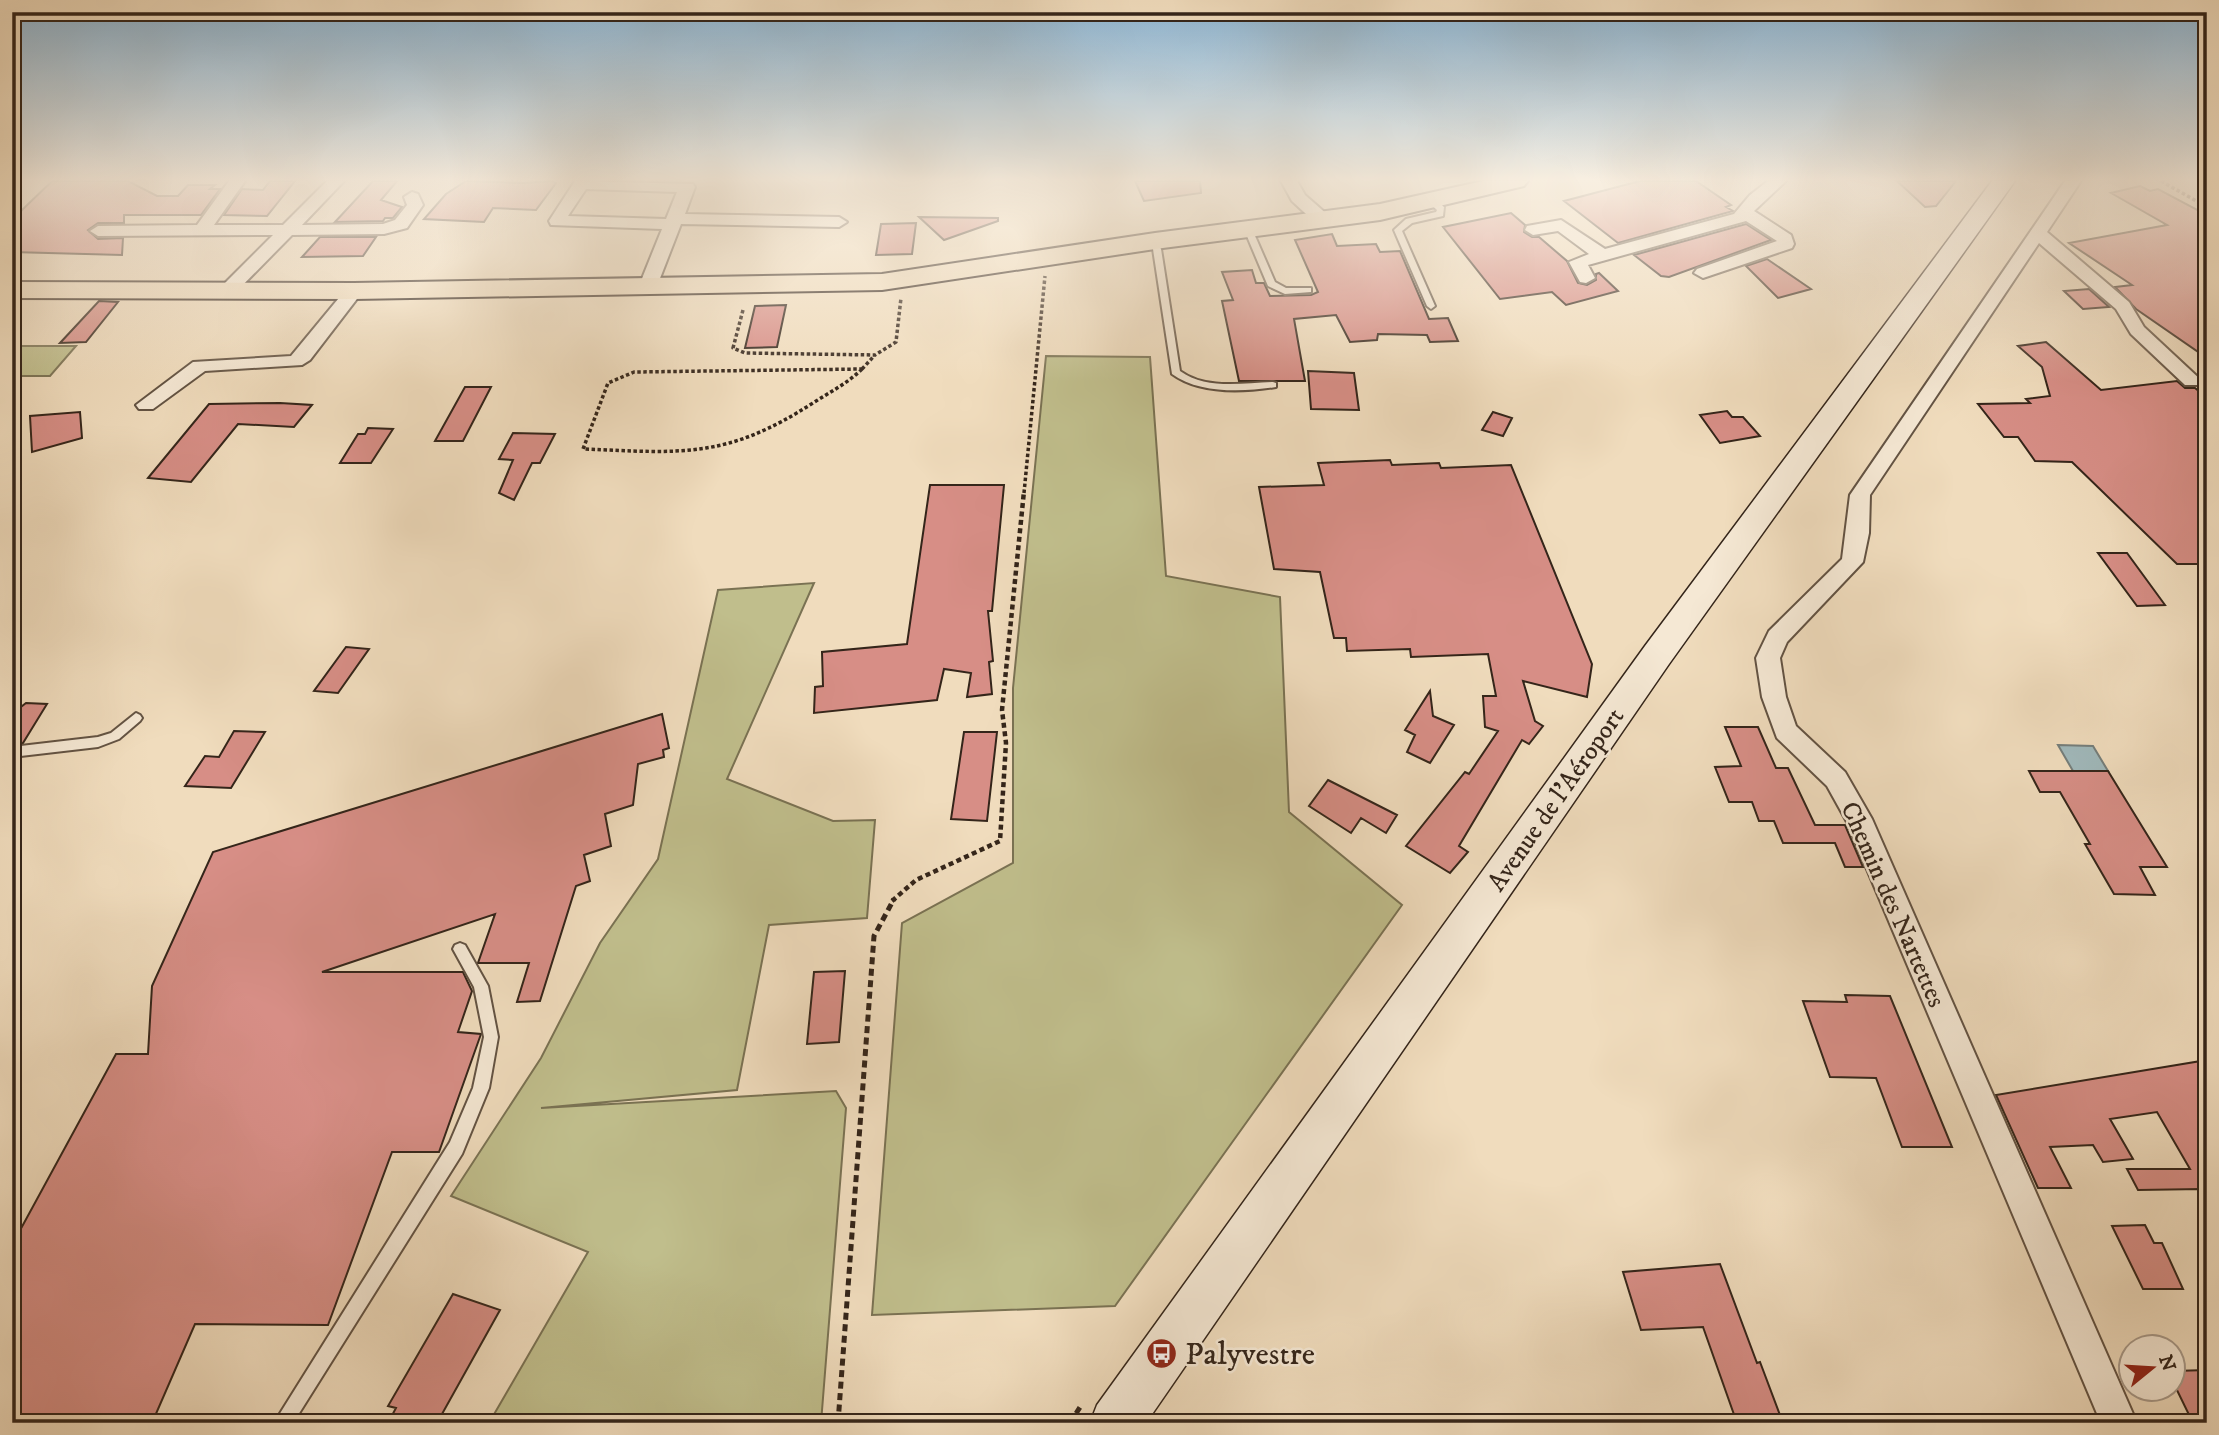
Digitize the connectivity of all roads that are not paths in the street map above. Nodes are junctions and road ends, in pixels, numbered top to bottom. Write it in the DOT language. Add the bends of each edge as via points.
graph roads {
  1 [pos="269,248"];
  2 [pos="663,248"];
  3 [pos="1108,248"];
  4 [pos="1156,248"];
  5 [pos="1256,248"];
  6 [pos="1406,248"];
  7 [pos="1592,248"];
  8 [pos="1628,248"];
  9 [pos="1775,248"];
  10 [pos="1955,248"];
  11 [pos="2030,248"];
  12 [pos="2056,248"];
  13 [pos="1602,255"];
  14 [pos="1703,273"];
  15 [pos="1586,278"];
  16 [pos="648,286"];
  17 [pos="12,290"];
  18 [pos="354,290"];
  19 [pos="1308,290"];
  20 [pos="228,291"];
  21 [pos="1431,306"];
  22 [pos="2192,381"];
  23 [pos="1273,385"];
  24 [pos="146,405"];
  25 [pos="136,718"];
  26 [pos="12,752"];
  27 [pos="460,949"];
  28 [pos="283,1423"];
  29 [pos="1115,1423"];
  30 [pos="2119,1423"];
  1 -- 20 [label="street"];
  2 -- 16 [label="street"];
  3 -- 16 [label="main road" via="903,280"];
  4 -- 23 [label="lane" via="1175,372 1183,380 1200,384"];
  5 -- 19 [label="lane" via="1271,284 1285,290"];
  6 -- 21 [label="lane"];
  7 -- 13 [label="street"];
  8 -- 13 [label="street"];
  9 -- 14 [label="street"];
  10 -- 29 [label="main road, Avenue de l'Aéroport" via="1649,667"];
  11 -- 30 [label="street, Chemin des Nartettes" via="1860,495 1852,562 1777,637 1768,658 1774,697 1786,731 1836,779 1859,819"];
  12 -- 22 [label="street" via="2123,306 2137,330"];
  13 -- 15 [label="street" via="1578,262"];
  16 -- 18 [label="main road"];
  17 -- 20 [label="main road"];
  18 -- 20 [label="main road"];
  18 -- 24 [label="street" via="295,361 200,366"];
  25 -- 26 [label="lane" via="115,736 98,742"];
  27 -- 28 [label="lane" via="481,985 491,1037 481,1088 456,1148"];
}
